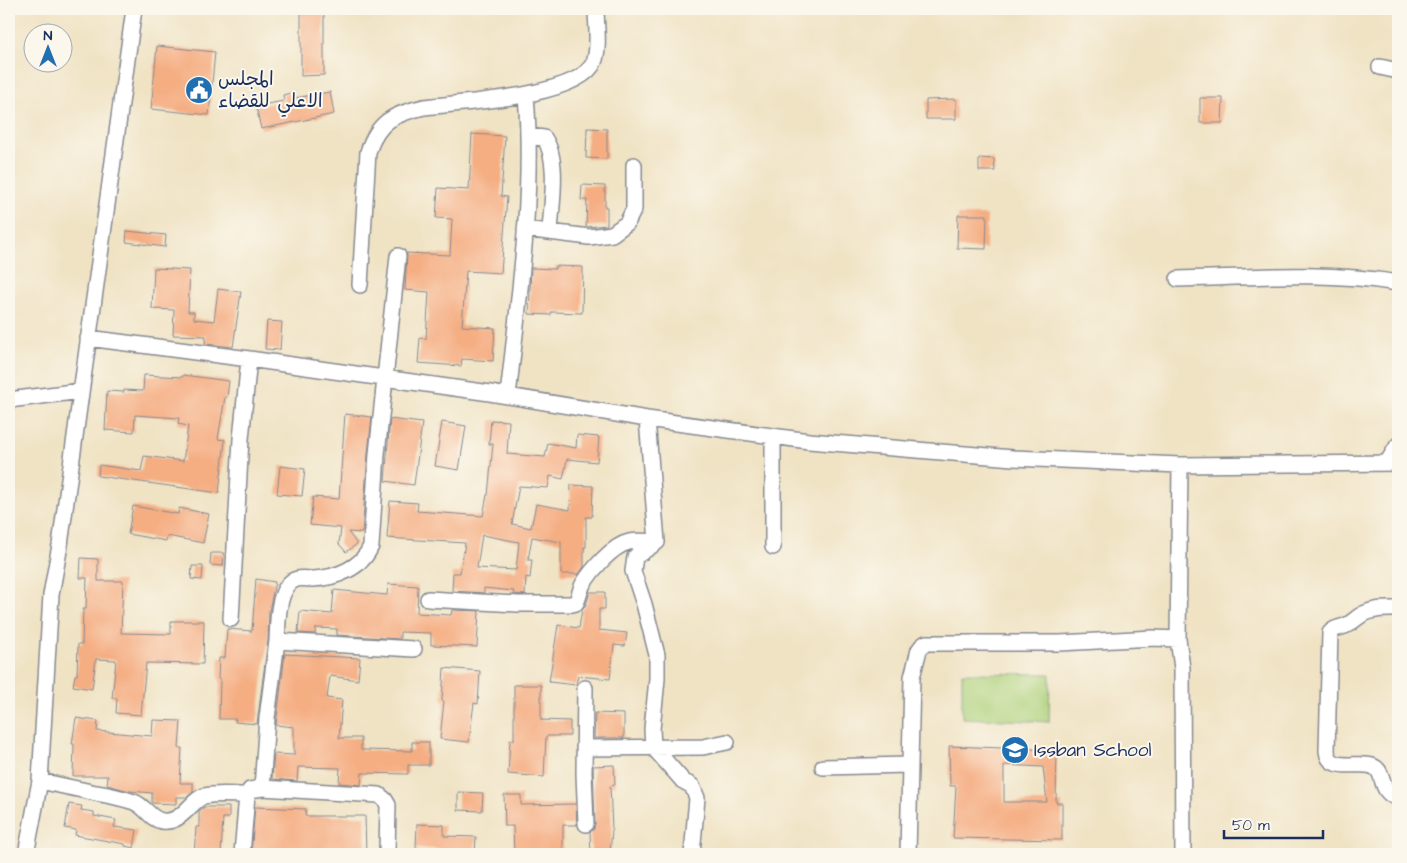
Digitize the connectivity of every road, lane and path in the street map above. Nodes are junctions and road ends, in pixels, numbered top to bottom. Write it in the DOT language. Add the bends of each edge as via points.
graph roads {
  1 [pos="134,9"];
  2 [pos="596,9"];
  3 [pos="1380,67"];
  4 [pos="1398,71"];
  5 [pos="526,95"];
  6 [pos="528,136"];
  7 [pos="634,165"];
  8 [pos="525,229"];
  9 [pos="550,232"];
  10 [pos="398,256"];
  11 [pos="1178,279"];
  12 [pos="1398,282"];
  13 [pos="360,285"];
  14 [pos="88,338"];
  15 [pos="249,359"];
  16 [pos="386,378"];
  17 [pos="81,391"];
  18 [pos="508,396"];
  19 [pos="9,400"];
  20 [pos="646,419"];
  21 [pos="773,437"];
  22 [pos="1398,445"];
  23 [pos="1393,463"];
  24 [pos="1180,466"];
  25 [pos="657,542"];
  26 [pos="772,547"];
  27 [pos="428,599"];
  28 [pos="1398,609"];
  29 [pos="231,619"];
  30 [pos="1178,639"];
  31 [pos="276,641"];
  32 [pos="414,649"];
  33 [pos="584,688"];
  34 [pos="727,742"];
  35 [pos="653,747"];
  36 [pos="584,748"];
  37 [pos="909,765"];
  38 [pos="823,766"];
  39 [pos="40,781"];
  40 [pos="262,788"];
  41 [pos="247,795"];
  42 [pos="1398,798"];
  43 [pos="586,824"];
  44 [pos="26,854"];
  45 [pos="242,854"];
  46 [pos="386,854"];
  47 [pos="692,854"];
  48 [pos="908,854"];
  49 [pos="1183,854"];
  1 -- 14 [label="street"];
  2 -- 5 [label="street" via="597,51 594,64 575,80"];
  3 -- 4 [label="street"];
  5 -- 6 [label="street"];
  5 -- 13 [label="street" via="417,109 395,116 382,125 372,138 368,152"];
  6 -- 8 [label="street"];
  6 -- 9 [label="street" via="544,138 551,152"];
  7 -- 9 [label="street" via="634,209 627,223 612,234 589,237"];
  8 -- 9 [label="street"];
  8 -- 18 [label="street"];
  10 -- 16 [label="street"];
  11 -- 12 [label="street" via="1340,276"];
  14 -- 15 [label="street"];
  14 -- 17 [label="street"];
  15 -- 16 [label="street"];
  15 -- 29 [label="street"];
  16 -- 18 [label="street"];
  16 -- 31 [label="street" via="369,552 350,570 314,579 298,578 289,583 280,602"];
  17 -- 19 [label="street"];
  17 -- 39 [label="street" via="51,595"];
  18 -- 20 [label="street"];
  20 -- 21 [label="street"];
  20 -- 25 [label="street"];
  21 -- 24 [label="street" via="1013,458"];
  21 -- 26 [label="street"];
  22 -- 23 [label="street"];
  23 -- 24 [label="street"];
  24 -- 30 [label="street"];
  25 -- 27 [label="street" via="631,542 610,552 582,585 576,603 572,604"];
  25 -- 35 [label="street" via="635,557 633,571 657,655"];
  28 -- 42 [label="street" via="1371,610 1330,633 1328,750 1330,759 1336,764 1377,768 1388,793"];
  30 -- 37 [label="street" via="926,643 919,650 912,677"];
  30 -- 49 [label="street" via="1182,668"];
  31 -- 32 [label="street"];
  31 -- 40 [label="street"];
  33 -- 36 [label="street"];
  34 -- 35 [label="street" via="704,747"];
  35 -- 36 [label="street"];
  35 -- 47 [label="street" via="695,792"];
  36 -- 43 [label="street"];
  37 -- 38 [label="street"];
  37 -- 48 [label="street"];
  39 -- 41 [label="street" via="136,803 163,821 185,813 203,796"];
  39 -- 44 [label="street"];
  40 -- 41 [label="street" via="250,790"];
  40 -- 46 [label="street" via="379,795 388,805"];
  41 -- 45 [label="street"];
}
